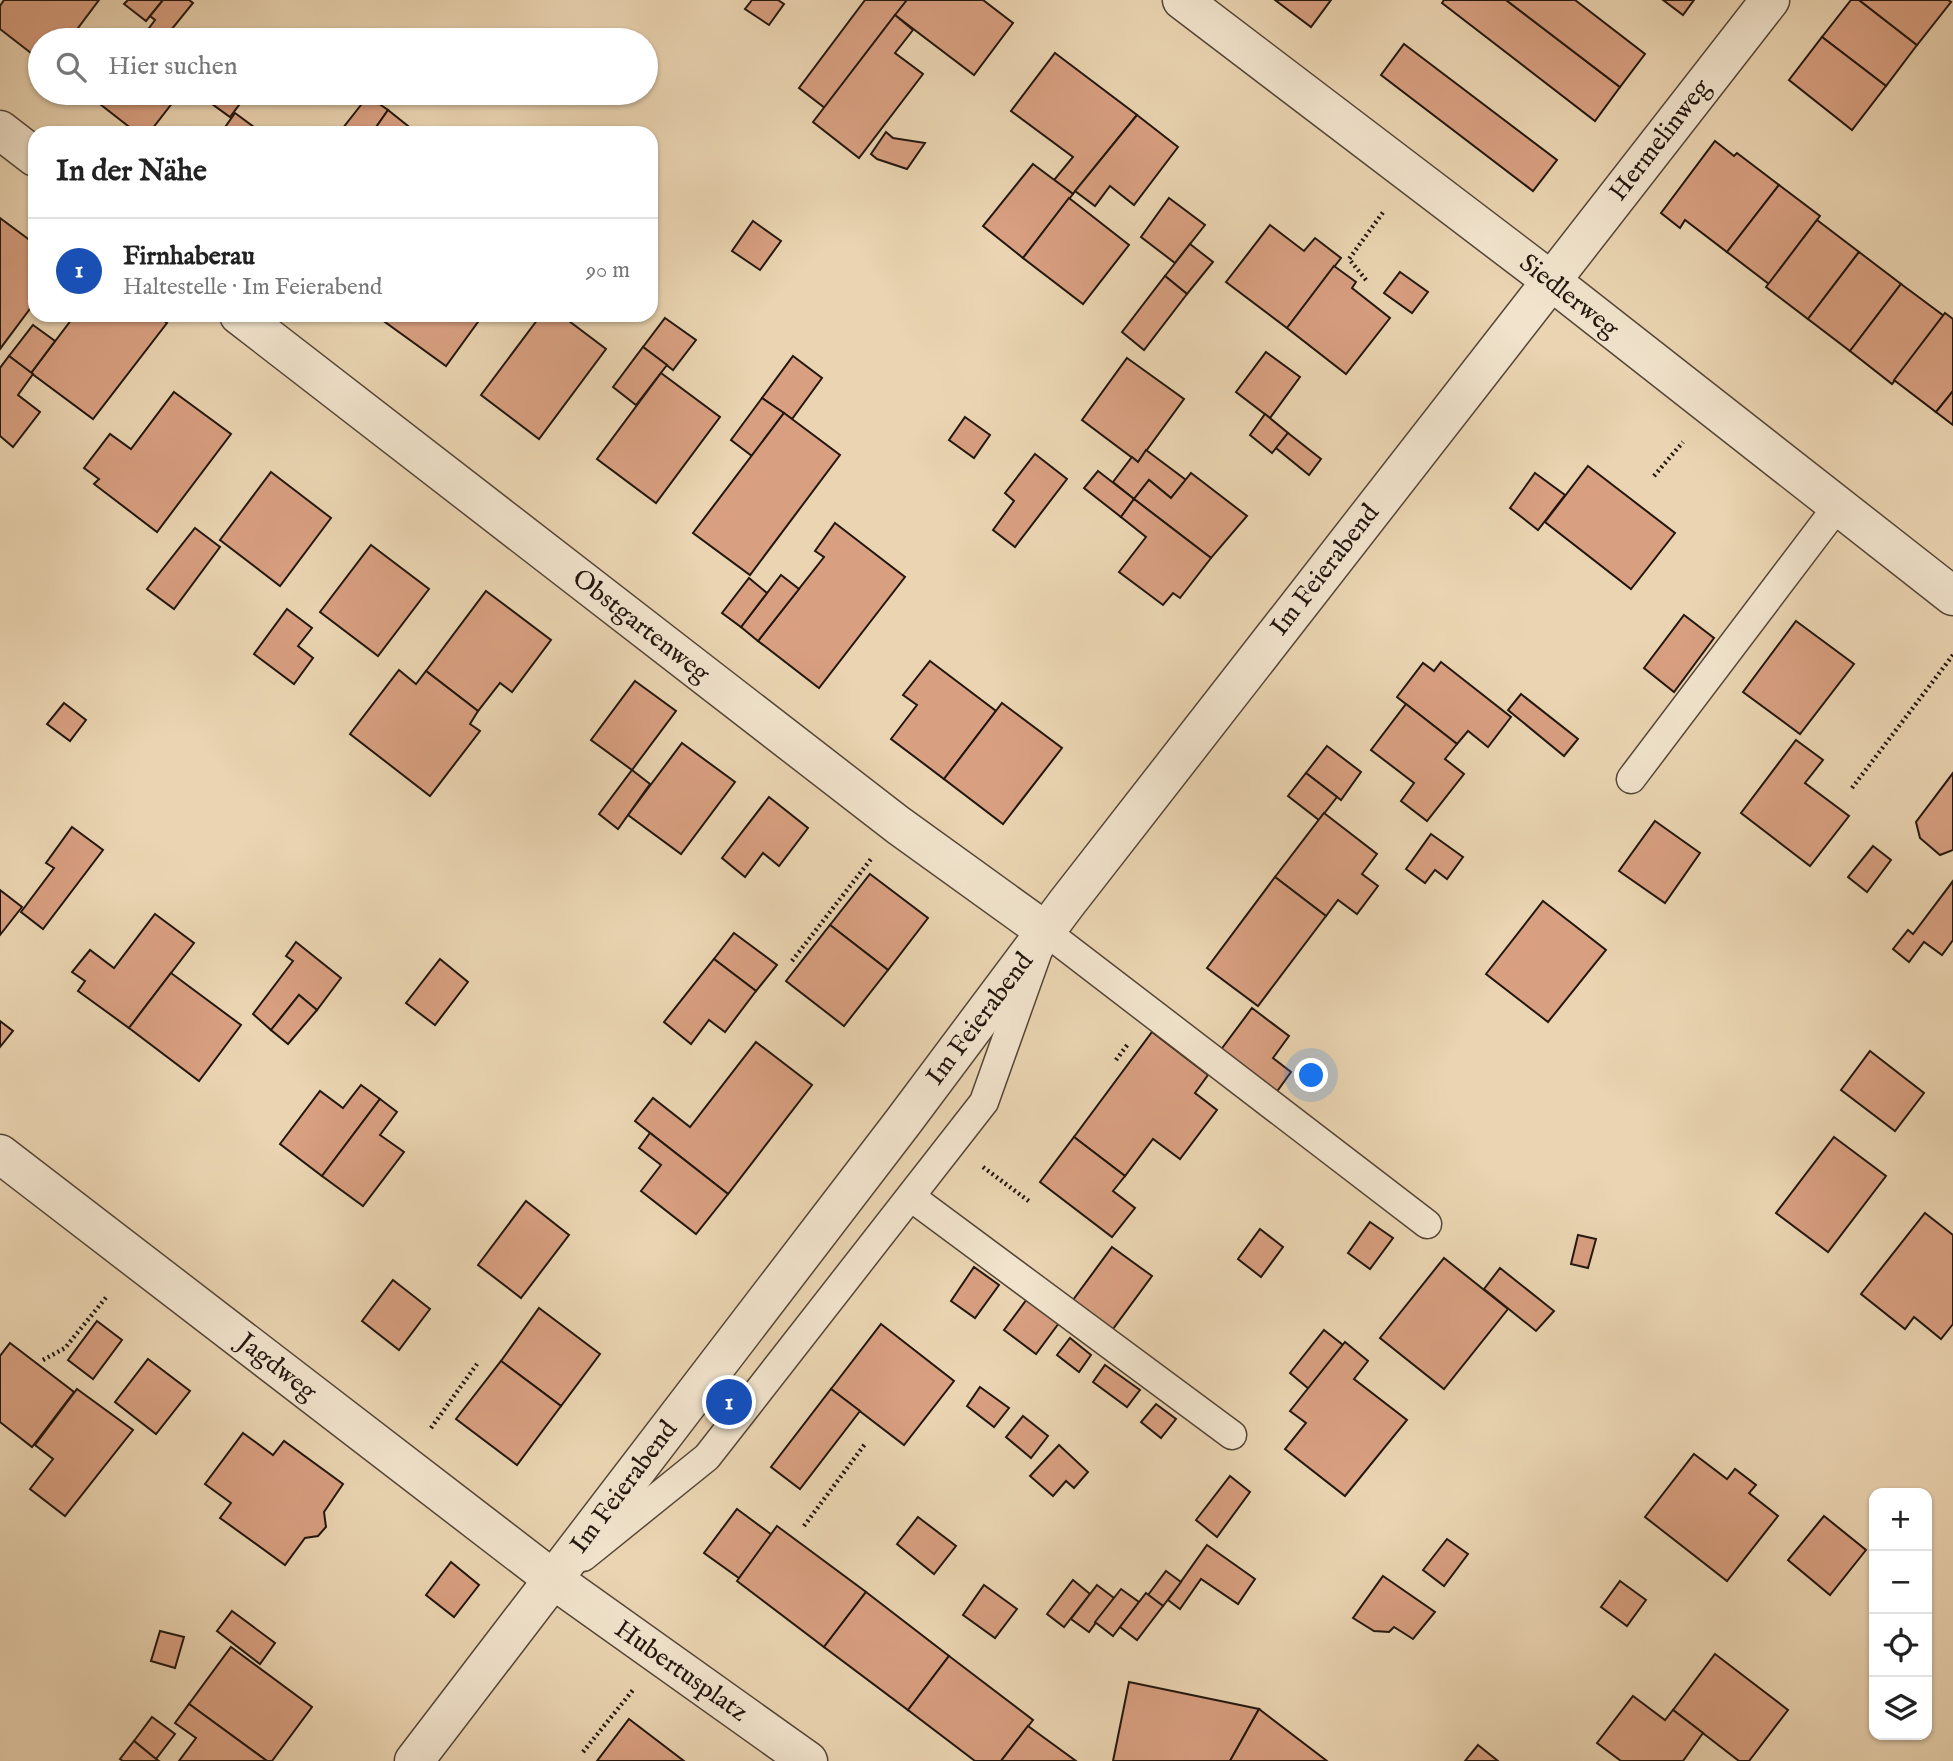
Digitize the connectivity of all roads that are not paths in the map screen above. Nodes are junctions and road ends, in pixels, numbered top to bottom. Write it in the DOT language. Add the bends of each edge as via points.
graph roads {
  1 [pos="1182,0"];
  2 [pos="1770,0"];
  3 [pos="0,130"];
  4 [pos="28,152"];
  5 [pos="1550,281"];
  6 [pos="248,322"];
  7 [pos="1837,507"];
  8 [pos="1953,596"];
  9 [pos="1631,779"];
  10 [pos="1045,931"];
  11 [pos="0,1154"];
  12 [pos="911,1197"];
  13 [pos="1427,1224"];
  14 [pos="1232,1435"];
  15 [pos="554,1580"];
  16 [pos="414,1761"];
  17 [pos="808,1761"];
  1 -- 5 [label="street, Siedlerweg"];
  2 -- 5 [label="street, Hermelinweg"];
  3 -- 4 [label="street"];
  5 -- 7 [label="street, Siedlerweg"];
  5 -- 10 [label="street, Im Feierabend"];
  6 -- 10 [label="street, Obstgartenweg" via="898,825"];
  7 -- 8 [label="street, Siedlerweg"];
  7 -- 9 [label="lane"];
  10 -- 12 [label="lane" via="984,1102"];
  10 -- 13 [label="lane"];
  10 -- 15 [label="street, Im Feierabend"];
  11 -- 15 [label="street, Jagdweg"];
  12 -- 14 [label="lane"];
  12 -- 15 [label="lane" via="707,1457"];
  15 -- 16 [label="street, Im Feierabend"];
  15 -- 17 [label="street, Hubertusplatz"];
}
